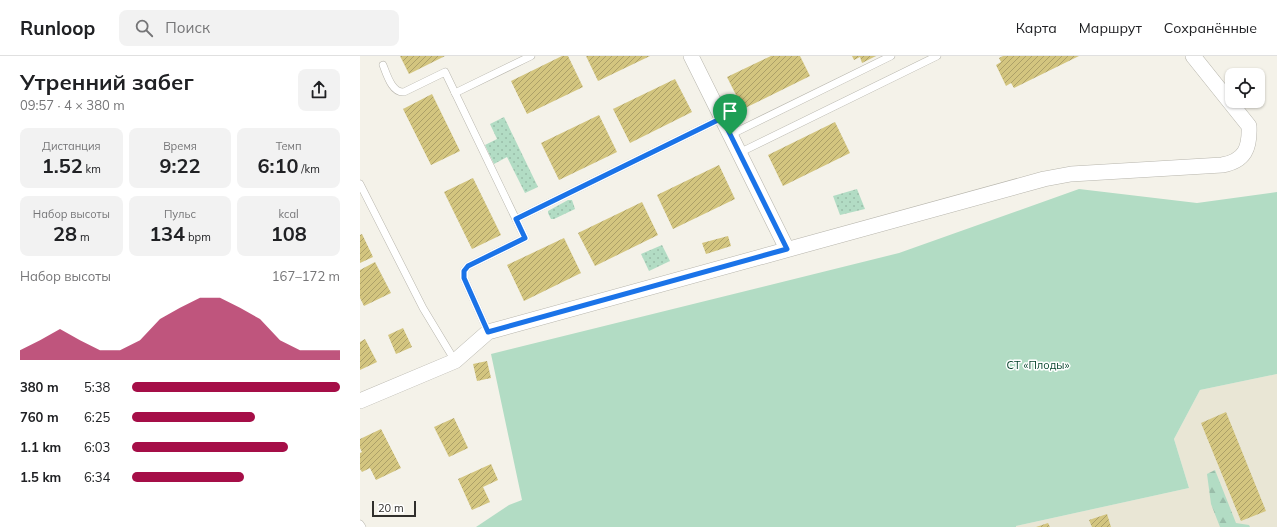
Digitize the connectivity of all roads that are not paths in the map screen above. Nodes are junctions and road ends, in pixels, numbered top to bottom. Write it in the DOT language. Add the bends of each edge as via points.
graph roads {
  1 [pos="531,56"];
  2 [pos="692,56"];
  3 [pos="891,56"];
  4 [pos="937,56"];
  5 [pos="1193,56"];
  6 [pos="383,65"];
  7 [pos="455,93"];
  8 [pos="722,118"];
  9 [pos="730,135"];
  10 [pos="739,152"];
  11 [pos="360,184"];
  12 [pos="516,219"];
  13 [pos="787,249"];
  14 [pos="488,332"];
  15 [pos="455,361"];
  16 [pos="360,401"];
  17 [pos="360,524"];
  18 [pos="362,527"];
  1 -- 7 [label="lane"];
  2 -- 8 [label="street"];
  3 -- 9 [label="lane"];
  4 -- 10 [label="lane"];
  5 -- 13 [label="street" via="1249,126 1250,141 1244,155 1233,163 1059,176"];
  6 -- 7 [label="lane" via="399,93 445,72"];
  7 -- 12 [label="lane"];
  8 -- 9 [label="street"];
  8 -- 12 [label="lane"];
  9 -- 10 [label="street"];
  10 -- 13 [label="street"];
  11 -- 15 [label="lane" via="423,308"];
  12 -- 14 [label="lane" via="525,238 468,266 464,271 464,278"];
  13 -- 14 [label="street"];
  14 -- 15 [label="street"];
  15 -- 16 [label="street"];
  17 -- 18 [label="lane"];
}
